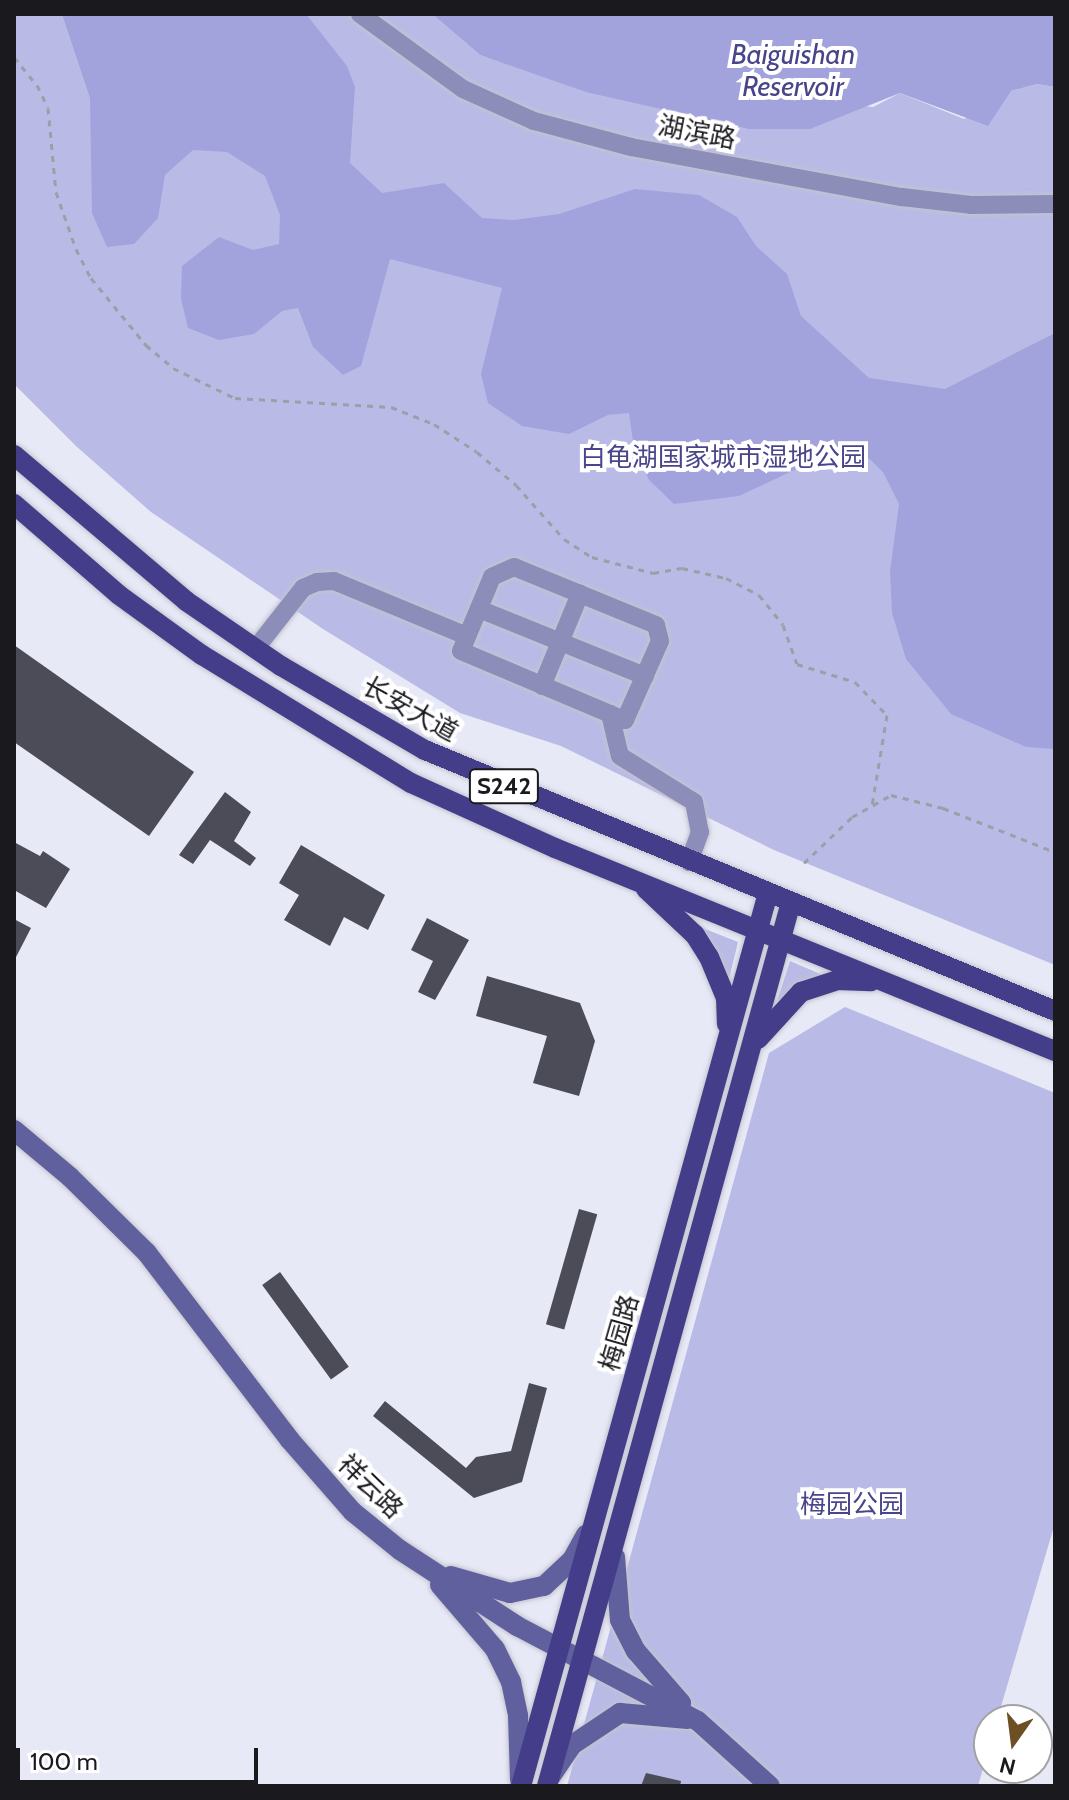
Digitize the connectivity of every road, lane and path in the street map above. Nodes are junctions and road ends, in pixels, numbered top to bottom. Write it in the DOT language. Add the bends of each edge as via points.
graph roads {
  1 [pos="360,14"];
  2 [pos="14,57"];
  3 [pos="1055,204"];
  4 [pos="14,455"];
  5 [pos="14,504"];
  6 [pos="580,594"];
  7 [pos="479,609"];
  8 [pos="467,636"];
  9 [pos="560,642"];
  10 [pos="256,648"];
  11 [pos="645,676"];
  12 [pos="542,686"];
  13 [pos="610,714"];
  14 [pos="872,806"];
  15 [pos="1055,852"];
  16 [pos="689,862"];
  17 [pos="804,863"];
  18 [pos="637,881"];
  19 [pos="768,893"];
  20 [pos="791,902"];
  21 [pos="758,928"];
  22 [pos="781,938"];
  23 [pos="891,983"];
  24 [pos="1055,1011"];
  25 [pos="728,1043"];
  26 [pos="751,1049"];
  27 [pos="1055,1051"];
  28 [pos="14,1130"];
  29 [pos="597,1515"];
  30 [pos="619,1525"];
  31 [pos="427,1569"];
  32 [pos="559,1651"];
  33 [pos="582,1662"];
  34 [pos="698,1721"];
  35 [pos="548,1782"];
  36 [pos="520,1786"];
  37 [pos="770,1786"];
  1 -- 3 [label="street, 湖滨路" via="463,89 534,121 631,147 902,197 971,205"];
  2 -- 14 [label="path" via="48,108 56,192 76,249 91,278 146,345 173,368 235,398 391,407 434,424 506,476 564,539 592,557 653,573 682,568 759,595 783,625 797,664 855,682 887,715"];
  4 -- 10 [label="main road, 长安大道 / S242" via="129,557"];
  5 -- 18 [label="main road, S242" via="119,595 331,738 411,783"];
  6 -- 7 [label="street" via="514,567 492,577"];
  6 -- 9 [label="street"];
  6 -- 11 [label="street" via="656,625 660,641"];
  7 -- 8 [label="street"];
  7 -- 9 [label="street"];
  8 -- 10 [label="street" via="334,581 303,588"];
  8 -- 12 [label="street" via="461,651"];
  9 -- 11 [label="street"];
  9 -- 12 [label="street"];
  10 -- 16 [label="main road, 长安大道 / S242" via="425,750"];
  11 -- 13 [label="street" via="625,720"];
  12 -- 13 [label="street"];
  13 -- 16 [label="street" via="620,756 694,802 700,832"];
  14 -- 15 [label="path" via="891,795 943,808"];
  14 -- 17 [label="path" via="852,817"];
  16 -- 19 [label="main road, 长安大道 / S242"];
  18 -- 21 [label="main road, S242"];
  18 -- 25 [label="main road" via="695,935 709,957 726,998"];
  19 -- 20 [label="main road, 长安大道 / S242"];
  19 -- 21 [label="main road, 梅园路"];
  20 -- 22 [label="main road, 梅园路"];
  20 -- 24 [label="main road, 长安大道 / S242"];
  21 -- 22 [label="main road, S242"];
  21 -- 25 [label="main road, 梅园路"];
  22 -- 23 [label="main road, S242"];
  22 -- 26 [label="main road, 梅园路"];
  23 -- 26 [label="main road" via="837,980 809,988 781,1010"];
  23 -- 27 [label="main road, S242"];
  25 -- 29 [label="main road, 梅园路"];
  26 -- 30 [label="main road, 梅园路"];
  28 -- 31 [label="main road, 祥云路" via="147,1253 332,1490"];
  29 -- 31 [label="main road" via="572,1560 544,1586 510,1593"];
  29 -- 32 [label="main road, 梅园路"];
  30 -- 33 [label="main road, 梅园路"];
  30 -- 34 [label="main road" via="613,1567 620,1620 636,1651"];
  31 -- 32 [label="main road, 祥云路"];
  31 -- 36 [label="main road" via="495,1649 511,1682 518,1716"];
  32 -- 33 [label="main road, 祥云路"];
  32 -- 36 [label="main road, 梅园路"];
  33 -- 34 [label="main road, 祥云路"];
  33 -- 35 [label="main road, 梅园路"];
  34 -- 35 [label="main road" via="620,1713 572,1745"];
  34 -- 37 [label="main road, 祥云路"];
}
